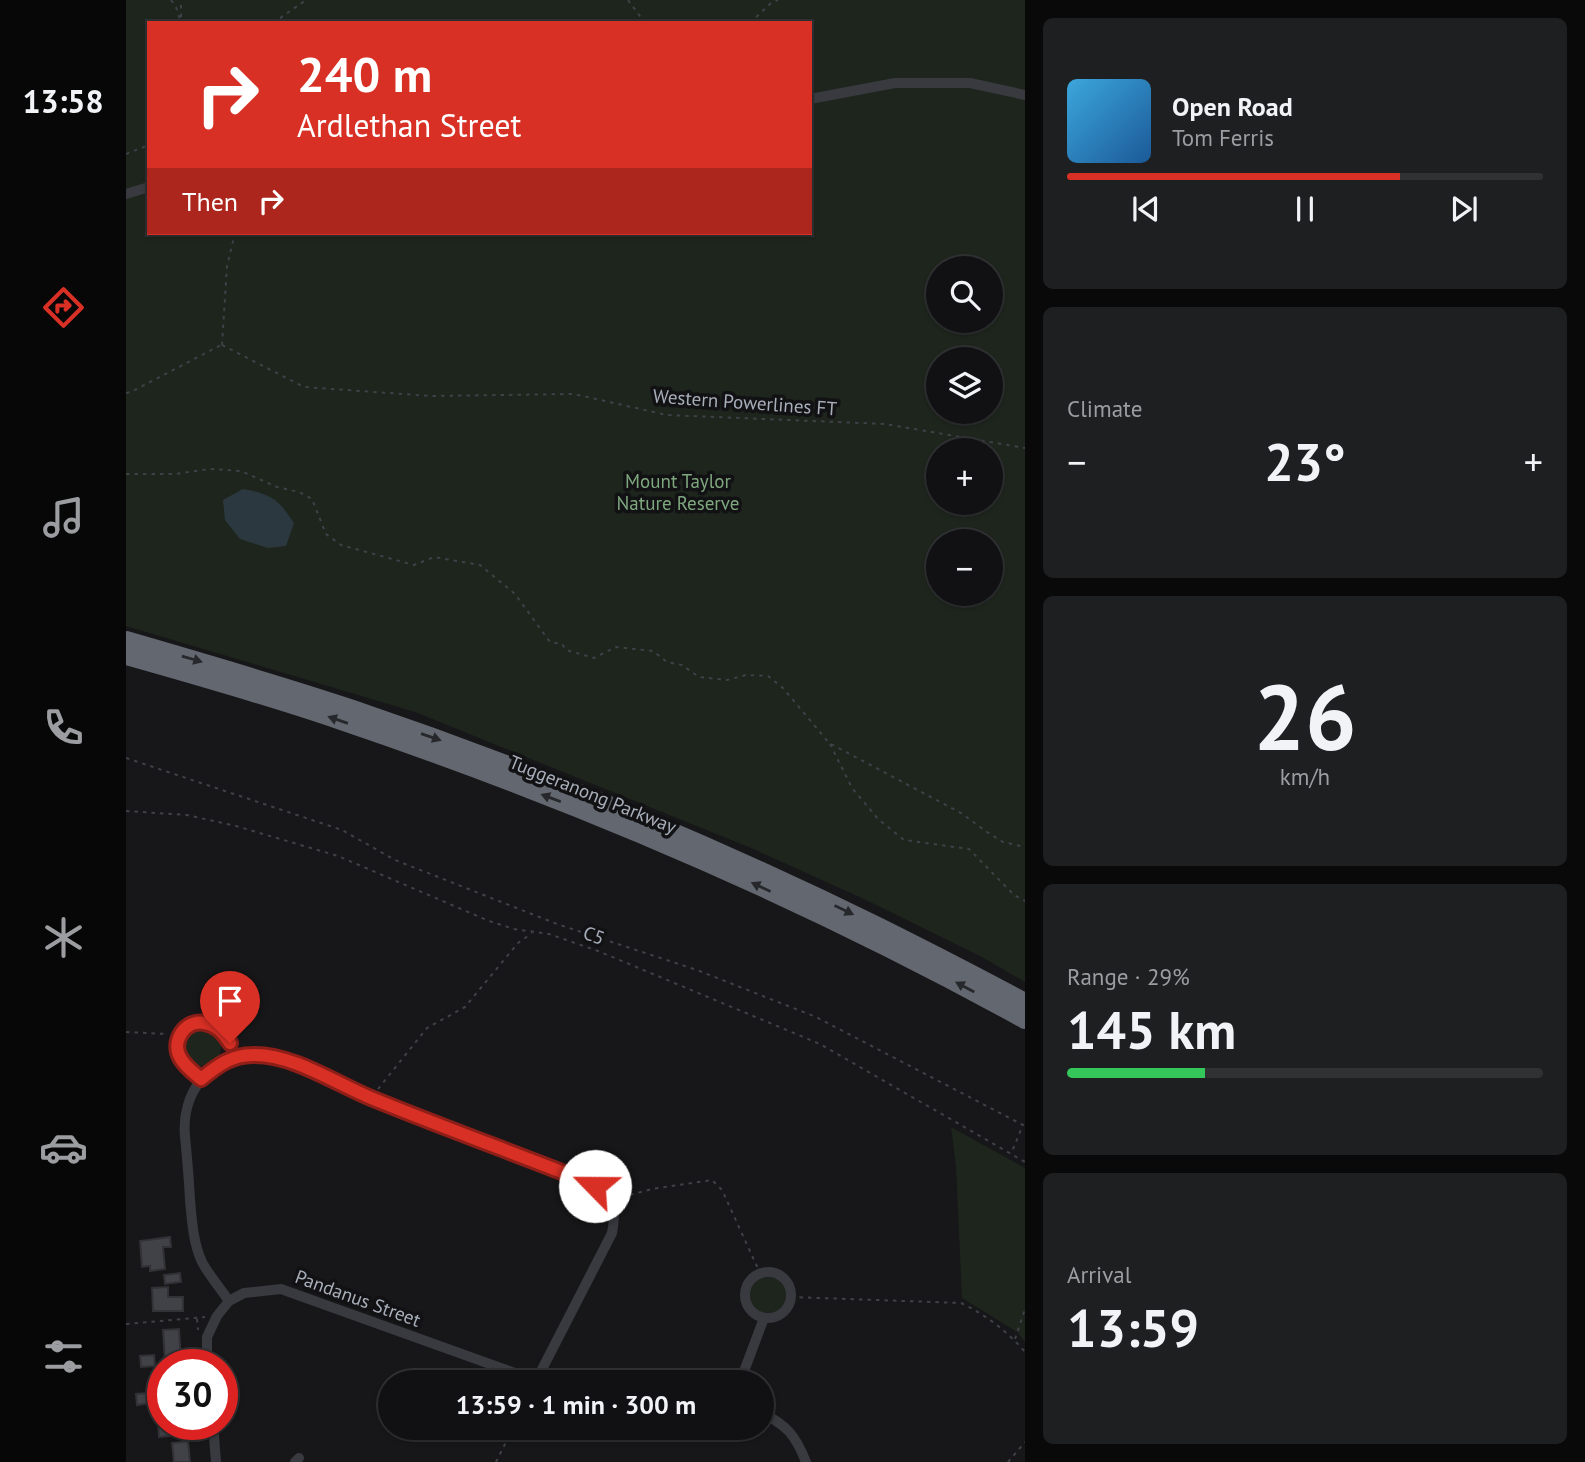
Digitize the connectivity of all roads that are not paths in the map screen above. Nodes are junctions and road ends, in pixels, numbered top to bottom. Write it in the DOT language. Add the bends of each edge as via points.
graph roads {
  1 [pos="1025,95"];
  2 [pos="812,99"];
  3 [pos="147,188"];
  4 [pos="126,194"];
  5 [pos="126,640"];
  6 [pos="126,656"];
  7 [pos="1025,1002"];
  8 [pos="1025,1020"];
  9 [pos="234,1056"];
  10 [pos="201,1079"];
  11 [pos="229,1301"];
  12 [pos="764,1318"];
  13 [pos="207,1349"];
  14 [pos="505,1370"];
  15 [pos="544,1370"];
  16 [pos="744,1370"];
  17 [pos="774,1420"];
  18 [pos="214,1440"];
  19 [pos="216,1462"];
  20 [pos="806,1462"];
  1 -- 2 [label="street" via="970,83 895,83"];
  3 -- 4 [label="street"];
  5 -- 7 [label="highway, Tuggeranong Parkway, one-way" via="353,709 577,792 775,877"];
  8 -- 6 [label="highway, Tuggeranong Parkway, one-way" via="789,900 584,811 337,720"];
  9 -- 10 [label="street"];
  9 -- 10 [label="street" via="222,1032 208,1023 185,1028 177,1047 180,1059"];
  9 -- 15 [label="street" via="269,1056 294,1063 603,1191 615,1210 612,1233"];
  10 -- 11 [label="street" via="184,1121 195,1244"];
  11 -- 13 [label="street" via="207,1337"];
  11 -- 14 [label="street, Pandanus Street" via="244,1293 281,1289"];
  12 -- 12 [label="street" via="752,1311 745,1297 752,1278 770,1272 789,1285 791,1297 781,1314"];
  12 -- 16 [label="street"];
  17 -- 20 [label="street" via="789,1431"];
  18 -- 19 [label="street"];
}
